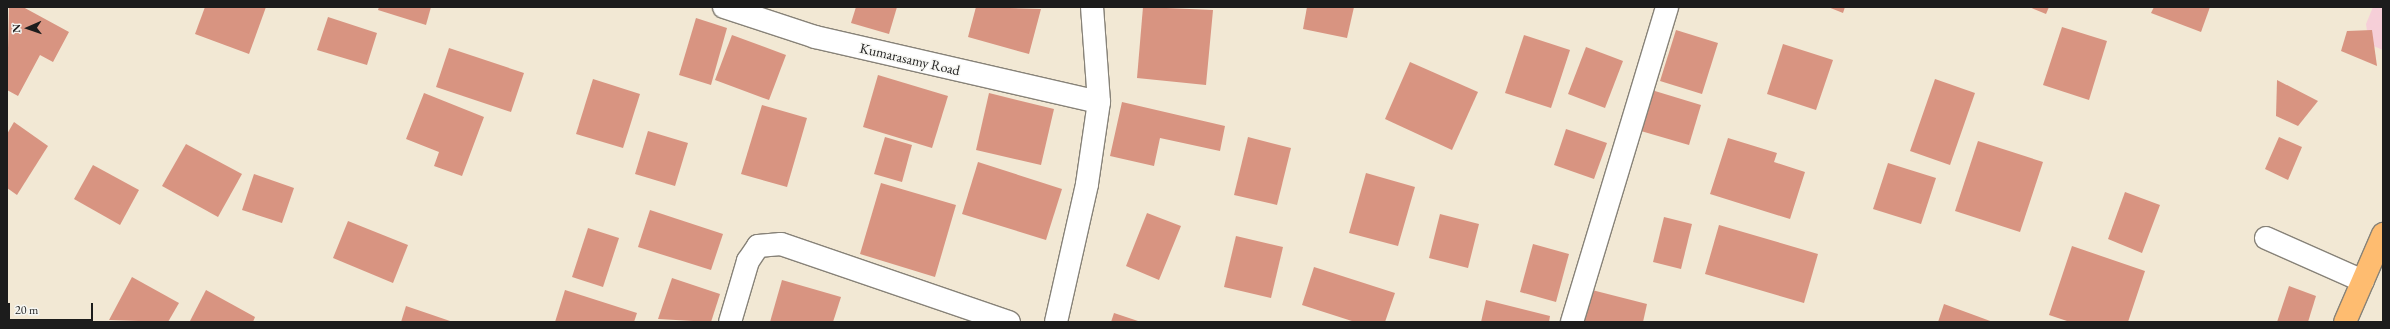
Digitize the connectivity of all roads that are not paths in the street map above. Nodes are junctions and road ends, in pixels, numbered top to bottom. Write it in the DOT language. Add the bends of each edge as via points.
graph roads {
  1 [pos="724,7"];
  2 [pos="1092,7"];
  3 [pos="1668,7"];
  4 [pos="1099,102"];
  5 [pos="2383,234"];
  6 [pos="2266,238"];
  7 [pos="2363,281"];
  8 [pos="730,322"];
  9 [pos="1009,322"];
  10 [pos="1056,322"];
  11 [pos="1572,322"];
  12 [pos="2345,322"];
  1 -- 4 [label="street, Kumarasamy Road" via="815,37"];
  2 -- 4 [label="street"];
  3 -- 11 [label="street"];
  4 -- 10 [label="street" via="1087,184"];
  5 -- 7 [label="main road"];
  6 -- 7 [label="street"];
  7 -- 12 [label="main road"];
  8 -- 9 [label="street" via="748,261 758,246 781,244"];
}
